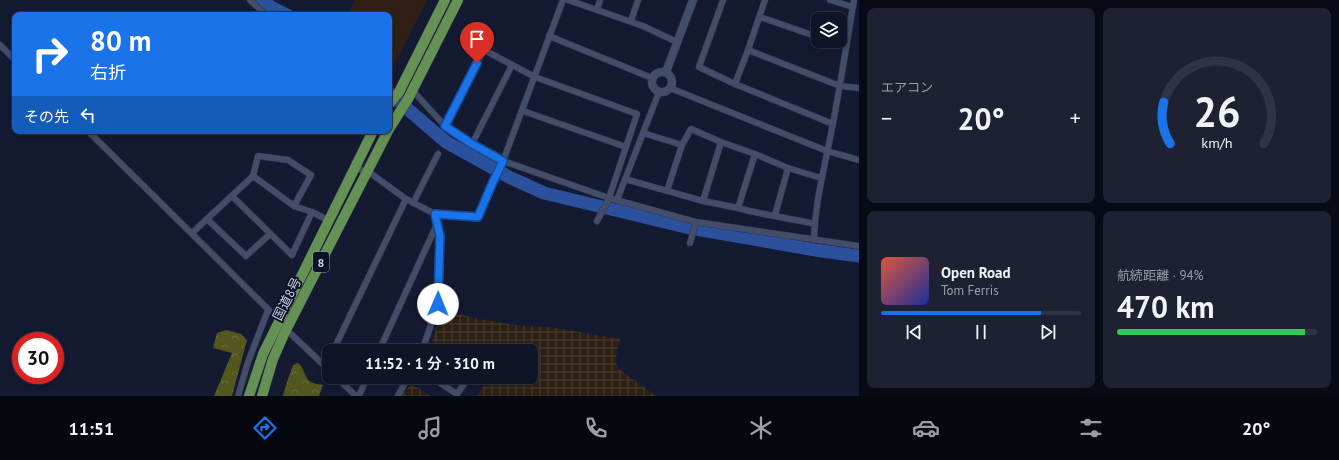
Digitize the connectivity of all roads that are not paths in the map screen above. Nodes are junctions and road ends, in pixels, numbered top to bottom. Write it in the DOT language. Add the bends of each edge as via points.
graph roads {
  1 [pos="250,0"];
  2 [pos="445,0"];
  3 [pos="458,0"];
  4 [pos="563,0"];
  5 [pos="568,0"];
  6 [pos="600,0"];
  7 [pos="638,0"];
  8 [pos="693,0"];
  9 [pos="723,0"];
  10 [pos="765,0"];
  11 [pos="830,0"];
  12 [pos="854,0"];
  13 [pos="853,7"];
  14 [pos="597,10"];
  15 [pos="263,12"];
  16 [pos="760,17"];
  17 [pos="631,22"];
  18 [pos="811,35"];
  19 [pos="550,36"];
  20 [pos="847,40"];
  21 [pos="677,42"];
  22 [pos="0,45"];
  23 [pos="846,48"];
  24 [pos="748,50"];
  25 [pos="12,57"];
  26 [pos="512,65"];
  27 [pos="666,72"];
  28 [pos="535,77"];
  29 [pos="652,78"];
  30 [pos="735,84"];
  31 [pos="840,86"];
  32 [pos="670,88"];
  33 [pos="859,88"];
  34 [pos="659,92"];
  35 [pos="410,95"];
  36 [pos="392,100"];
  37 [pos="523,111"];
  38 [pos="392,124"];
  39 [pos="833,124"];
  40 [pos="445,126"];
  41 [pos="643,133"];
  42 [pos="91,134"];
  43 [pos="372,134"];
  44 [pos="386,134"];
  45 [pos="721,142"];
  46 [pos="472,144"];
  47 [pos="682,146"];
  48 [pos="626,147"];
  49 [pos="827,151"];
  50 [pos="438,154"];
  51 [pos="755,154"];
  52 [pos="859,160"];
  53 [pos="503,163"];
  54 [pos="355,167"];
  55 [pos="788,168"];
  56 [pos="366,172"];
  57 [pos="253,176"];
  58 [pos="821,178"];
  59 [pos="625,179"];
  60 [pos="668,191"];
  61 [pos="232,196"];
  62 [pos="406,199"];
  63 [pos="608,200"];
  64 [pos="617,200"];
  65 [pos="703,201"];
  66 [pos="413,203"];
  67 [pos="294,206"];
  68 [pos="738,208"];
  69 [pos="312,212"];
  70 [pos="435,214"];
  71 [pos="775,215"];
  72 [pos="207,219"];
  73 [pos="328,220"];
  74 [pos="598,220"];
  75 [pos="696,222"];
  76 [pos="437,224"];
  77 [pos="815,224"];
  78 [pos="192,233"];
  79 [pos="270,234"];
  80 [pos="814,240"];
  81 [pos="690,243"];
  82 [pos="859,246"];
  83 [pos="268,310"];
  84 [pos="279,320"];
  85 [pos="285,332"];
  86 [pos="336,344"];
  87 [pos="382,344"];
  88 [pos="425,344"];
  89 [pos="322,363"];
  90 [pos="344,384"];
  91 [pos="364,384"];
  92 [pos="404,384"];
  93 [pos="442,384"];
  94 [pos="464,384"];
  95 [pos="238,396"];
  96 [pos="249,396"];
  97 [pos="262,396"];
  98 [pos="358,396"];
  99 [pos="398,396"];
  1 -- 15 [label="street"];
  2 -- 36 [label="highway" via="399,92"];
  3 -- 35 [label="highway, 国道8号 / 8"];
  4 -- 19 [label="street"];
  5 -- 14 [label="street"];
  6 -- 14 [label="street"];
  7 -- 17 [label="street"];
  8 -- 21 [label="street"];
  9 -- 30 [label="street" via="699,67"];
  10 -- 16 [label="street"];
  11 -- 13 [label="street"];
  12 -- 13 [label="street"];
  13 -- 20 [label="street"];
  14 -- 17 [label="street"];
  16 -- 18 [label="street"];
  16 -- 24 [label="street"];
  17 -- 21 [label="street"];
  19 -- 28 [label="street"];
  19 -- 29 [label="street"];
  21 -- 27 [label="street"];
  22 -- 25 [label="street"];
  23 -- 31 [label="street"];
  24 -- 30 [label="street"];
  24 -- 31 [label="street"];
  26 -- 28 [label="street"];
  26 -- 40 [label="street" via="484,50"];
  26 -- 46 [label="street"];
  27 -- 29 [label="street" via="656,73"];
  27 -- 32 [label="street" via="672,79"];
  28 -- 37 [label="street"];
  28 -- 48 [label="street" via="638,114"];
  29 -- 34 [label="street" via="652,85"];
  30 -- 39 [label="street"];
  31 -- 33 [label="street"];
  31 -- 39 [label="street"];
  32 -- 34 [label="street" via="665,92"];
  32 -- 49 [label="street"];
  34 -- 41 [label="street"];
  35 -- 38 [label="highway, 国道8号 / 8"];
  35 -- 40 [label="street"];
  37 -- 48 [label="street"];
  37 -- 53 [label="street"];
  39 -- 49 [label="street"];
  40 -- 46 [label="street"];
  41 -- 47 [label="street"];
  41 -- 59 [label="street"];
  42 -- 78 [label="street"];
  43 -- 54 [label="highway, 国道8号 / 8"];
  44 -- 56 [label="highway, 国道8号 / 8"];
  45 -- 47 [label="street" via="691,129"];
  45 -- 51 [label="street"];
  45 -- 65 [label="street"];
  46 -- 53 [label="street"];
  47 -- 60 [label="street"];
  48 -- 63 [label="street"];
  49 -- 52 [label="street"];
  49 -- 58 [label="street"];
  50 -- 66 [label="street"];
  51 -- 55 [label="street"];
  51 -- 68 [label="street"];
  53 -- 63 [label="street"];
  53 -- 70 [label="street" via="478,217"];
  54 -- 56 [label="street"];
  54 -- 73 [label="highway, 国道8号 / 8"];
  55 -- 58 [label="street"];
  55 -- 71 [label="street"];
  56 -- 62 [label="street"];
  56 -- 85 [label="highway, 国道8号 / 8"];
  57 -- 61 [label="street"];
  57 -- 67 [label="street"];
  57 -- 67 [label="street" via="258,156 288,160 311,175"];
  58 -- 77 [label="street"];
  59 -- 60 [label="street"];
  59 -- 64 [label="street"];
  60 -- 65 [label="street"];
  61 -- 72 [label="street"];
  61 -- 79 [label="street"];
  62 -- 66 [label="street"];
  62 -- 86 [label="street"];
  63 -- 64 [label="street"];
  63 -- 74 [label="street"];
  64 -- 75 [label="street"];
  65 -- 68 [label="street"];
  66 -- 70 [label="street"];
  67 -- 69 [label="street"];
  68 -- 71 [label="street"];
  69 -- 73 [label="street"];
  69 -- 79 [label="street" via="292,255"];
  70 -- 76 [label="street"];
  71 -- 77 [label="street"];
  72 -- 78 [label="street"];
  72 -- 79 [label="street" via="246,256"];
  73 -- 84 [label="highway, 国道8号 / 8"];
  75 -- 80 [label="street"];
  75 -- 81 [label="street"];
  76 -- 87 [label="street"];
  76 -- 88 [label="street" via="440,236 438,304"];
  77 -- 80 [label="street"];
  78 -- 83 [label="street"];
  80 -- 82 [label="street"];
  83 -- 84 [label="street"];
  83 -- 95 [label="street"];
  84 -- 96 [label="highway, 国道8号 / 8" via="262,354"];
  85 -- 89 [label="street" via="291,334"];
  85 -- 97 [label="highway, 国道8号 / 8" via="273,359"];
  90 -- 98 [label="street"];
  91 -- 98 [label="street"];
  92 -- 99 [label="street"];
  93 -- 94 [label="street" via="457,394"];
}
